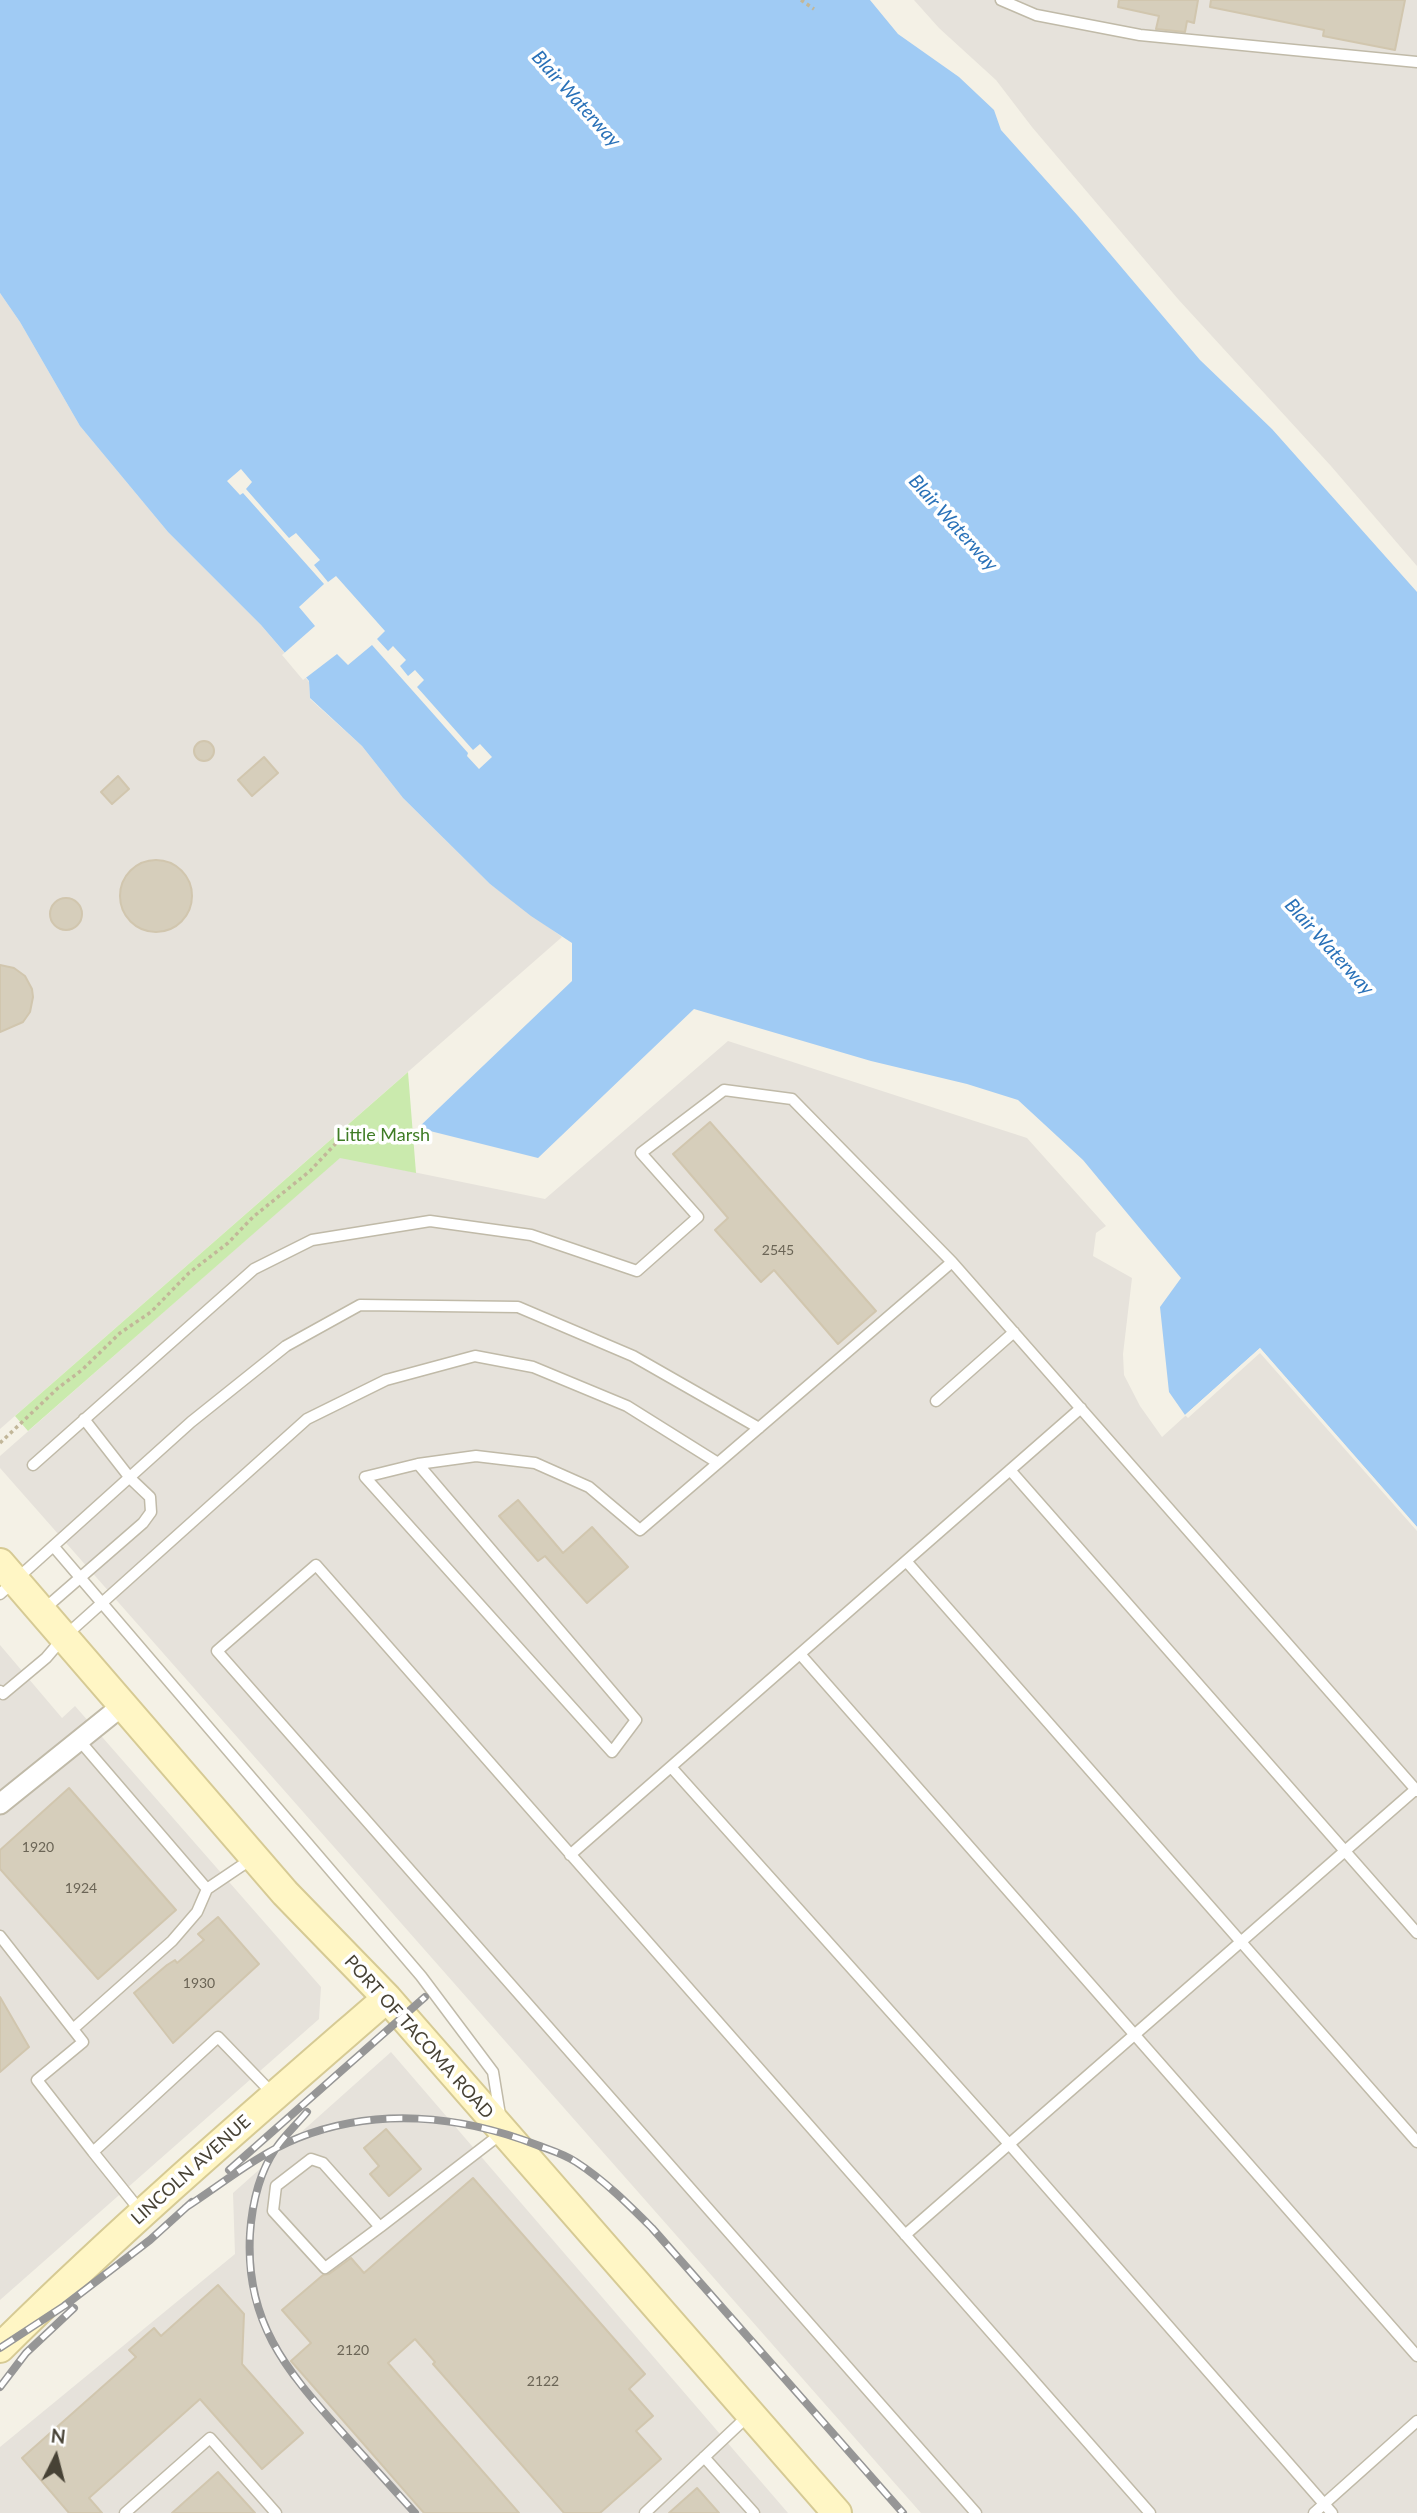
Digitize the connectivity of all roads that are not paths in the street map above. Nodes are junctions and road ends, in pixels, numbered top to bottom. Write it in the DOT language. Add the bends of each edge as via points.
graph roads {
  1 [pos="1001,0"];
  2 [pos="1417,62"];
  3 [pos="952,1262"];
  4 [pos="1014,1332"];
  5 [pos="936,1401"];
  6 [pos="1081,1408"];
  7 [pos="85,1419"];
  8 [pos="759,1428"];
  9 [pos="718,1463"];
  10 [pos="418,1464"];
  11 [pos="33,1465"];
  12 [pos="1010,1470"];
  13 [pos="130,1478"];
  14 [pos="54,1547"];
  15 [pos="906,1561"];
  16 [pos="82,1578"];
  17 [pos="5,1579"];
  18 [pos="103,1604"];
  19 [pos="43,1611"];
  20 [pos="64,1637"];
  21 [pos="800,1654"];
  22 [pos="1,1694"];
  23 [pos="123,1705"];
  24 [pos="79,1740"];
  25 [pos="671,1767"];
  26 [pos="1416,1790"];
  27 [pos="0,1804"];
  28 [pos="1345,1851"];
  29 [pos="570,1855"];
  30 [pos="254,1858"];
  31 [pos="207,1889"];
  32 [pos="1417,1933"];
  33 [pos="0,1936"];
  34 [pos="1241,1942"];
  35 [pos="387,1998"];
  36 [pos="73,2029"];
  37 [pos="1135,2034"];
  38 [pos="274,2096"];
  39 [pos="503,2132"];
  40 [pos="1417,2142"];
  41 [pos="1009,2144"];
  42 [pos="93,2152"];
  43 [pos="142,2213"];
  44 [pos="380,2227"];
  45 [pos="905,2235"];
  46 [pos="0,2348"];
  47 [pos="1417,2356"];
  48 [pos="750,2414"];
  49 [pos="1417,2421"];
  50 [pos="704,2457"];
  51 [pos="1324,2504"];
  52 [pos="125,2513"];
  53 [pos="276,2513"];
  54 [pos="645,2513"];
  55 [pos="754,2513"];
  56 [pos="837,2513"];
  57 [pos="976,2513"];
  58 [pos="1150,2513"];
  59 [pos="1314,2513"];
  60 [pos="1332,2513"];
  1 -- 2 [label="lane" via="1036,15 1140,35"];
  3 -- 4 [label="lane"];
  3 -- 7 [label="lane" via="792,1099 724,1090 641,1153 698,1217 637,1271 531,1235 430,1221 312,1240 254,1269"];
  3 -- 8 [label="lane"];
  4 -- 5 [label="lane"];
  4 -- 6 [label="lane"];
  6 -- 12 [label="lane"];
  6 -- 26 [label="lane"];
  7 -- 11 [label="lane"];
  7 -- 13 [label="lane"];
  8 -- 9 [label="lane"];
  8 -- 13 [label="lane" via="633,1356 518,1307 360,1305 286,1346"];
  9 -- 10 [label="lane" via="640,1531 589,1487 535,1462 476,1456"];
  9 -- 18 [label="lane" via="627,1406 533,1367 475,1356 386,1380 307,1419"];
  10 -- 10 [label="lane" via="365,1476 612,1752 636,1720"];
  12 -- 15 [label="lane"];
  12 -- 28 [label="lane"];
  13 -- 14 [label="lane"];
  13 -- 16 [label="lane" via="150,1497 151,1512"];
  14 -- 16 [label="lane"];
  14 -- 17 [label="lane"];
  15 -- 21 [label="lane"];
  15 -- 34 [label="lane"];
  16 -- 18 [label="lane"];
  16 -- 19 [label="lane"];
  17 -- 19 [label="main road, PORT OF TACOMA ROAD"];
  18 -- 20 [label="lane"];
  18 -- 39 [label="lane" via="421,1976 493,2071"];
  19 -- 20 [label="main road, PORT OF TACOMA ROAD"];
  20 -- 22 [label="lane"];
  20 -- 23 [label="main road, PORT OF TACOMA ROAD"];
  21 -- 25 [label="lane"];
  21 -- 37 [label="lane"];
  23 -- 24 [label="street"];
  23 -- 30 [label="main road, PORT OF TACOMA ROAD"];
  24 -- 27 [label="street"];
  24 -- 31 [label="lane"];
  25 -- 29 [label="lane"];
  25 -- 41 [label="lane"];
  26 -- 28 [label="lane"];
  28 -- 32 [label="lane"];
  28 -- 34 [label="lane"];
  29 -- 45 [label="lane"];
  29 -- 57 [label="lane" via="316,1565 217,1651"];
  30 -- 31 [label="lane"];
  30 -- 35 [label="main road, PORT OF TACOMA ROAD"];
  31 -- 36 [label="lane" via="197,1912 172,1941"];
  33 -- 36 [label="lane"];
  34 -- 37 [label="lane"];
  34 -- 40 [label="lane"];
  35 -- 38 [label="main road, LINCOLN AVENUE"];
  35 -- 39 [label="main road, PORT OF TACOMA ROAD"];
  36 -- 42 [label="lane" via="83,2042 37,2080"];
  37 -- 41 [label="lane"];
  37 -- 47 [label="lane"];
  38 -- 42 [label="lane" via="218,2037"];
  38 -- 43 [label="main road, LINCOLN AVENUE"];
  39 -- 44 [label="lane"];
  39 -- 48 [label="main road, PORT OF TACOMA ROAD"];
  41 -- 45 [label="lane"];
  41 -- 51 [label="lane"];
  42 -- 43 [label="lane"];
  43 -- 46 [label="main road, LINCOLN AVENUE"];
  44 -- 44 [label="lane" via="323,2163 311,2159 276,2186 273,2211 325,2268"];
  45 -- 58 [label="lane"];
  48 -- 50 [label="lane"];
  48 -- 56 [label="main road, PORT OF TACOMA ROAD"];
  49 -- 51 [label="lane"];
  50 -- 54 [label="lane"];
  50 -- 55 [label="lane"];
  51 -- 59 [label="lane"];
  51 -- 60 [label="lane"];
  52 -- 53 [label="lane" via="210,2438"];
}
